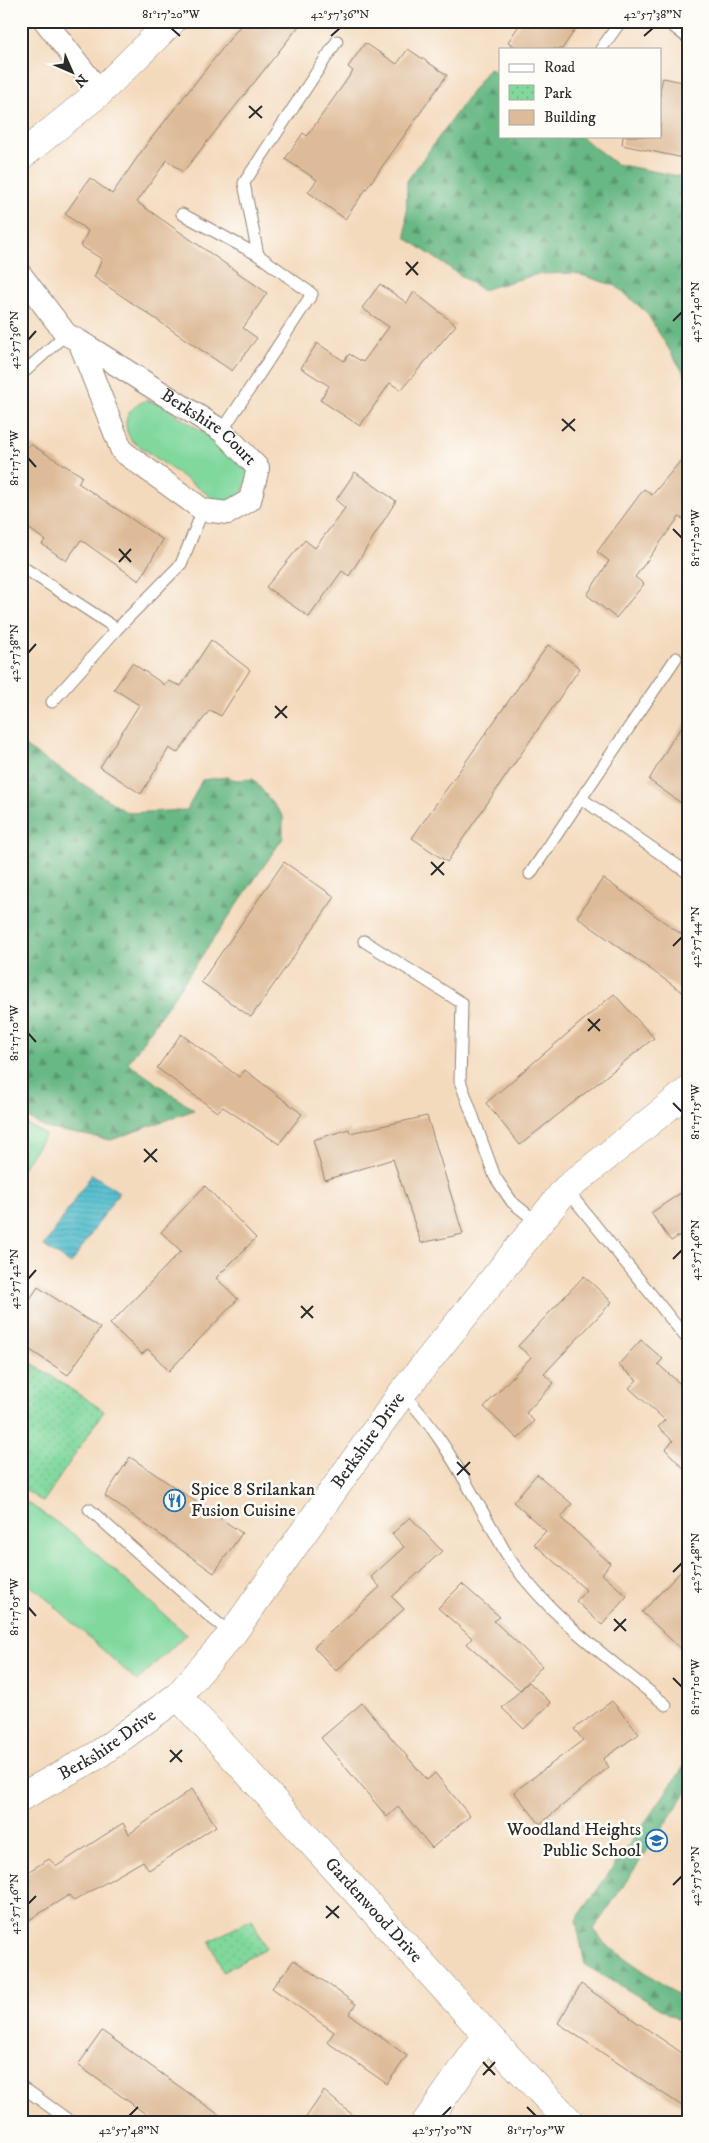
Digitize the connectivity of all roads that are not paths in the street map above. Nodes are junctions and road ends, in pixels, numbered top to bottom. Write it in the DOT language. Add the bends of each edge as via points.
graph roads {
  1 [pos="44,21"];
  2 [pos="172,21"];
  3 [pos="621,21"];
  4 [pos="666,21"];
  5 [pos="688,38"];
  6 [pos="337,41"];
  7 [pos="603,48"];
  8 [pos="100,92"];
  9 [pos="21,156"];
  10 [pos="182,214"];
  11 [pos="258,255"];
  12 [pos="21,275"];
  13 [pos="72,337"];
  14 [pos="21,375"];
  15 [pos="222,431"];
  16 [pos="203,510"];
  17 [pos="21,566"];
  18 [pos="117,629"];
  19 [pos="676,658"];
  20 [pos="52,702"];
  21 [pos="582,799"];
  22 [pos="688,873"];
  23 [pos="530,874"];
  24 [pos="364,941"];
  25 [pos="688,1091"];
  26 [pos="566,1189"];
  27 [pos="538,1222"];
  28 [pos="688,1340"];
  29 [pos="402,1393"];
  30 [pos="89,1509"];
  31 [pos="232,1634"];
  32 [pos="178,1696"];
  33 [pos="666,1704"];
  34 [pos="21,1797"];
  35 [pos="487,2035"];
  36 [pos="21,2086"];
  37 [pos="71,2122"];
  38 [pos="426,2122"];
  39 [pos="570,2122"];
  1 -- 8 [label="street"];
  2 -- 8 [label="street"];
  3 -- 7 [label="lane"];
  4 -- 5 [label="lane"];
  6 -- 11 [label="lane" via="244,183"];
  8 -- 9 [label="street"];
  10 -- 11 [label="lane"];
  11 -- 15 [label="lane" via="312,294"];
  12 -- 13 [label="street, Berkshire Court"];
  13 -- 14 [label="lane"];
  13 -- 15 [label="street, Berkshire Court"];
  13 -- 16 [label="street, Berkshire Court" via="122,451"];
  15 -- 16 [label="street, Berkshire Court" via="258,468 250,500 228,513"];
  16 -- 18 [label="lane" via="181,564"];
  17 -- 18 [label="lane"];
  18 -- 20 [label="lane"];
  19 -- 21 [label="lane"];
  21 -- 22 [label="lane"];
  21 -- 23 [label="lane"];
  24 -- 27 [label="lane" via="462,1004 460,1081 494,1177 512,1202"];
  25 -- 26 [label="street, Berkshire Drive"];
  26 -- 27 [label="street, Berkshire Drive"];
  26 -- 28 [label="lane"];
  27 -- 29 [label="street, Berkshire Drive"];
  29 -- 31 [label="street, Berkshire Drive"];
  29 -- 33 [label="lane" via="443,1442 510,1559 536,1593 567,1624"];
  30 -- 31 [label="lane"];
  31 -- 32 [label="street, Berkshire Drive"];
  32 -- 34 [label="street, Berkshire Drive" via="96,1756"];
  32 -- 35 [label="street, Gardenwood Drive"];
  35 -- 38 [label="street"];
  35 -- 39 [label="street, Gardenwood Drive"];
  36 -- 37 [label="lane"];
}
